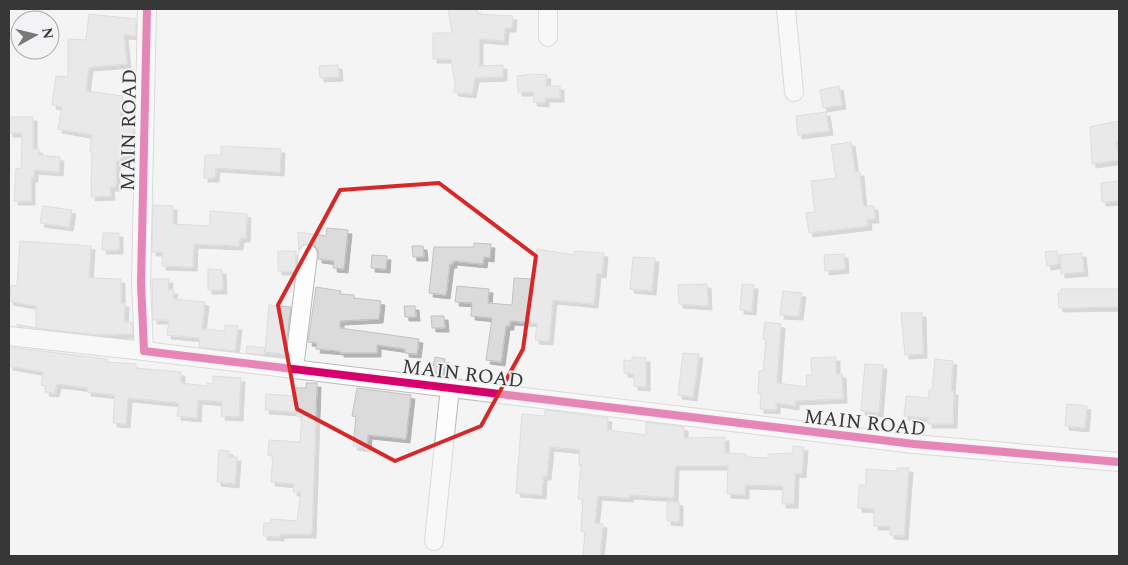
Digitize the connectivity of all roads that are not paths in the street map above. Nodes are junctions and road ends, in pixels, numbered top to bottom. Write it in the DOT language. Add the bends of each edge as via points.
graph roads {
  1 [pos="147,9"];
  2 [pos="548,9"];
  3 [pos="786,9"];
  4 [pos="548,37"];
  5 [pos="794,92"];
  6 [pos="308,254"];
  7 [pos="9,336"];
  8 [pos="144,351"];
  9 [pos="294,368"];
  10 [pos="450,387"];
  11 [pos="1119,462"];
  12 [pos="1119,472"];
  13 [pos="434,541"];
  1 -- 8 [label="street, MAIN ROAD" via="141,282"];
  2 -- 4 [label="street"];
  3 -- 5 [label="street"];
  6 -- 9 [label="street"];
  7 -- 8 [label="street"];
  8 -- 9 [label="street, MAIN ROAD"];
  9 -- 10 [label="street, MAIN ROAD"];
  10 -- 11 [label="street, MAIN ROAD" via="914,444"];
  10 -- 13 [label="street"];
  11 -- 12 [label="street"];
}
